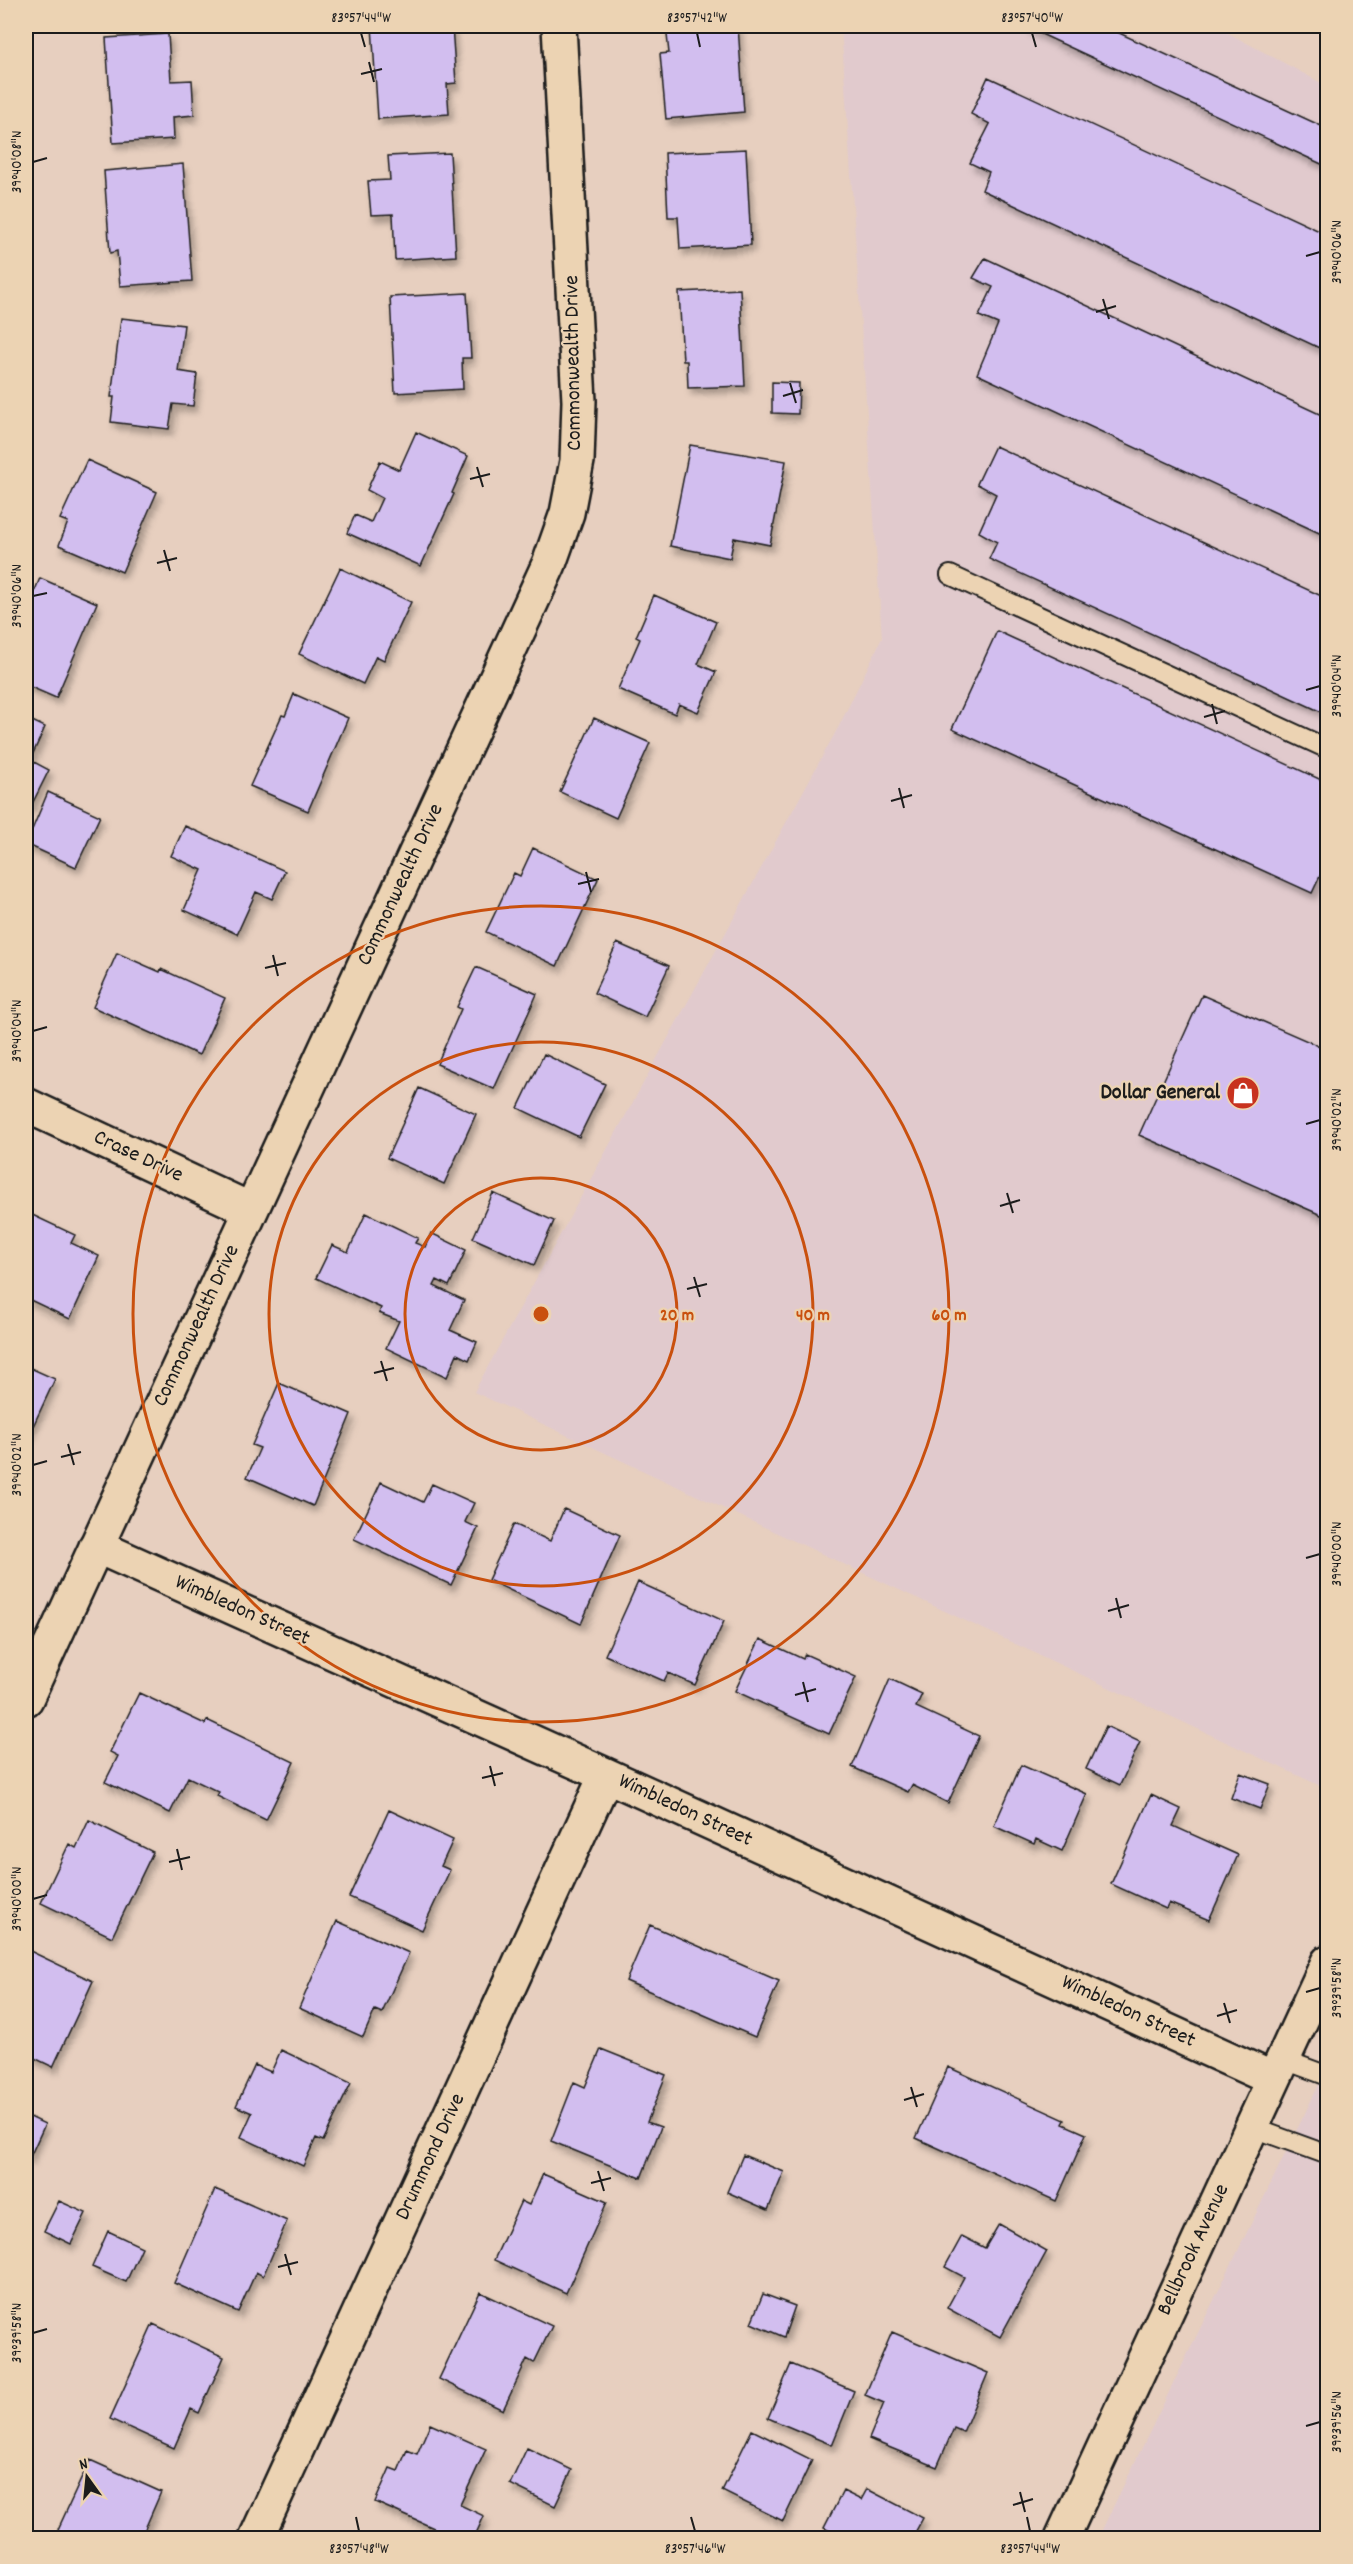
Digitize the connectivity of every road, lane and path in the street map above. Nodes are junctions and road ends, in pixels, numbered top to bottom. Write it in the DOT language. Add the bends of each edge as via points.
graph roads {
  1 [pos="559,26"];
  2 [pos="950,575"];
  3 [pos="1328,749"];
  4 [pos="26,1105"];
  5 [pos="251,1210"];
  6 [pos="96,1546"];
  7 [pos="26,1699"];
  8 [pos="606,1775"];
  9 [pos="1328,1962"];
  10 [pos="1278,2069"];
  11 [pos="1328,2076"];
  12 [pos="1251,2127"];
  13 [pos="1328,2155"];
  14 [pos="256,2538"];
  15 [pos="1062,2538"];
  1 -- 5 [label="street, Commonwealth Drive" via="579,401 577,461 567,513 549,564"];
  2 -- 3 [label="lane"];
  4 -- 5 [label="street, Crase Drive"];
  5 -- 6 [label="street, Commonwealth Drive"];
  6 -- 7 [label="street, Commonwealth Drive"];
  6 -- 8 [label="street, Wimbledon Street"];
  8 -- 10 [label="street, Wimbledon Street"];
  8 -- 14 [label="street, Drummond Drive"];
  9 -- 10 [label="street, Bellbrook Avenue"];
  10 -- 11 [label="lane"];
  10 -- 12 [label="street, Bellbrook Avenue"];
  12 -- 13 [label="lane"];
  12 -- 15 [label="street, Bellbrook Avenue"];
}
